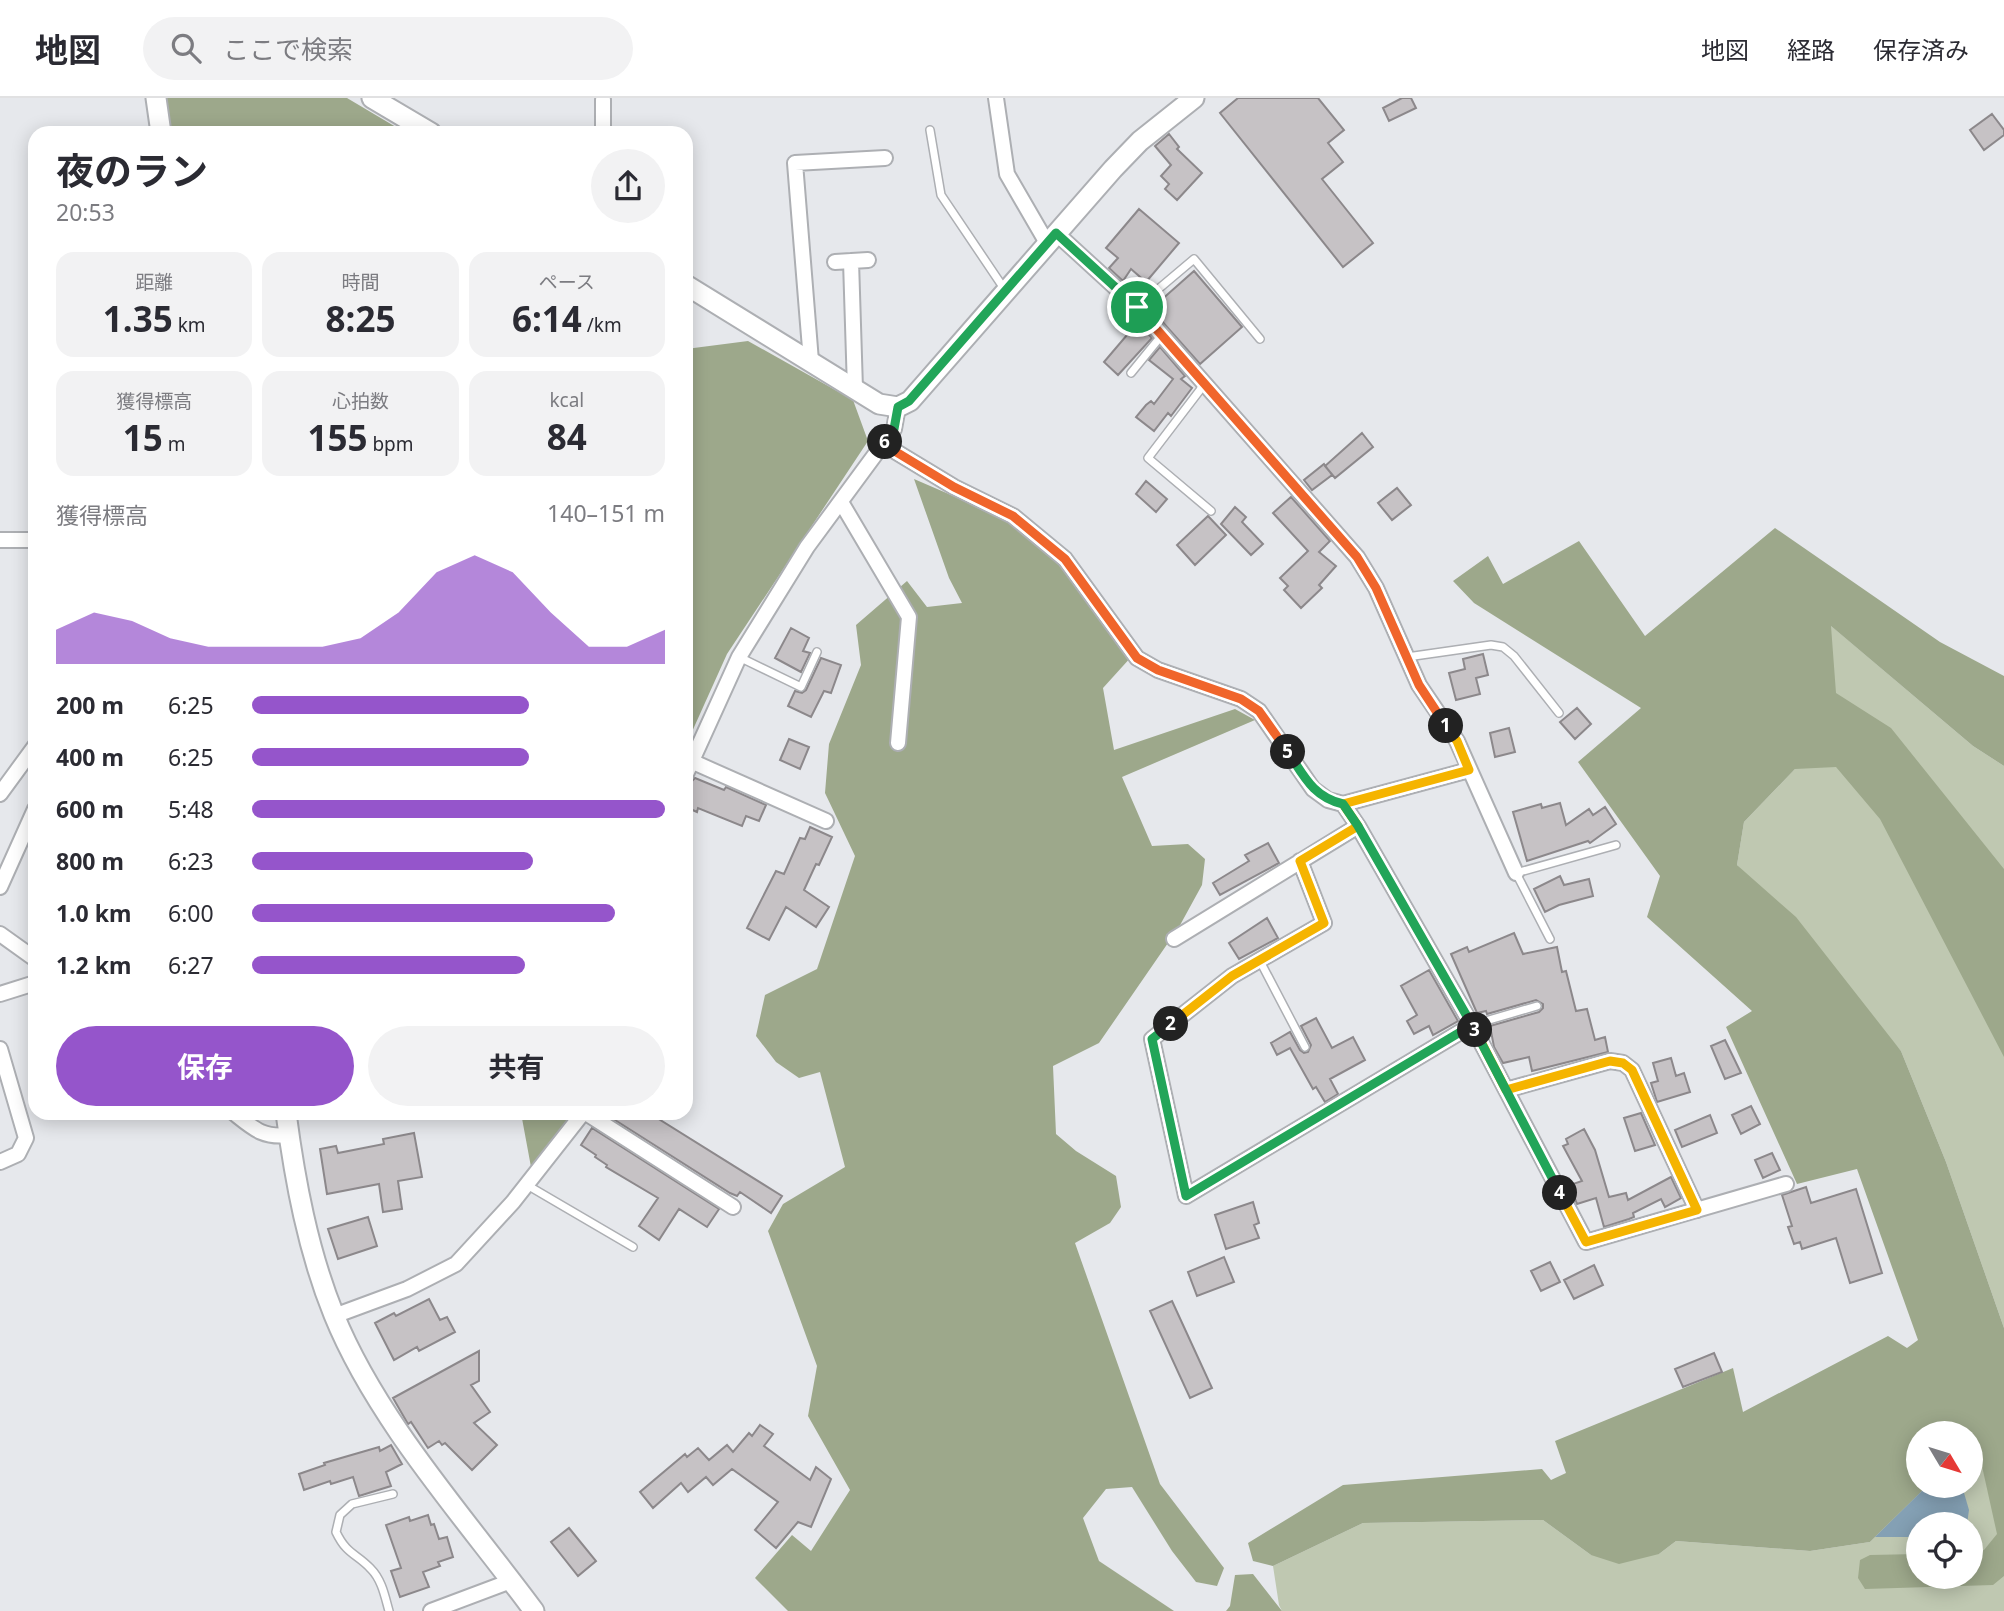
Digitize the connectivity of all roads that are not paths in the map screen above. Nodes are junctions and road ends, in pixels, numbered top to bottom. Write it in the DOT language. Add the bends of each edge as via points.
graph roads {
  1 [pos="156,98"];
  2 [pos="372,98"];
  3 [pos="996,98"];
  4 [pos="1194,98"];
  5 [pos="603,100"];
  6 [pos="160,126"];
  7 [pos="419,126"];
  8 [pos="603,126"];
  9 [pos="930,130"];
  10 [pos="886,158"];
  11 [pos="1052,238"];
  12 [pos="868,260"];
  13 [pos="850,261"];
  14 [pos="835,262"];
  15 [pos="693,289"];
  16 [pos="1006,290"];
  17 [pos="1137,307"];
  18 [pos="1162,335"];
  19 [pos="1260,339"];
  20 [pos="811,361"];
  21 [pos="1131,373"];
  22 [pos="1203,382"];
  23 [pos="855,389"];
  24 [pos="898,407"];
  25 [pos="883,444"];
  26 [pos="841,502"];
  27 [pos="1211,511"];
  28 [pos="0,540"];
  29 [pos="28,540"];
  30 [pos="817,652"];
  31 [pos="739,657"];
  32 [pos="1407,657"];
  33 [pos="1559,713"];
  34 [pos="898,743"];
  35 [pos="693,757"];
  36 [pos="28,766"];
  37 [pos="693,770"];
  38 [pos="1469,770"];
  39 [pos="0,794"];
  40 [pos="1343,804"];
  41 [pos="827,821"];
  42 [pos="28,825"];
  43 [pos="1358,826"];
  44 [pos="1616,845"];
  45 [pos="1300,861"];
  46 [pos="1516,873"];
  47 [pos="0,887"];
  48 [pos="0,934"];
  49 [pos="1174,939"];
  50 [pos="1550,939"];
  51 [pos="28,954"];
  52 [pos="1259,960"];
  53 [pos="28,985"];
  54 [pos="0,994"];
  55 [pos="1537,1006"];
  56 [pos="1472,1025"];
  57 [pos="1305,1047"];
  58 [pos="1,1056"];
  59 [pos="1506,1090"];
  60 [pos="244,1120"];
  61 [pos="287,1120"];
  62 [pos="579,1120"];
  63 [pos="596,1120"];
  64 [pos="289,1135"];
  65 [pos="0,1162"];
  66 [pos="1786,1184"];
  67 [pos="527,1185"];
  68 [pos="733,1207"];
  69 [pos="1697,1210"];
  70 [pos="633,1247"];
  71 [pos="334,1316"];
  72 [pos="393,1494"];
  73 [pos="511,1580"];
  74 [pos="389,1611"];
  75 [pos="431,1611"];
  76 [pos="534,1611"];
  1 -- 6 [label="street"];
  2 -- 7 [label="street"];
  3 -- 11 [label="street" via="1007,173"];
  4 -- 11 [label="street" via="1140,141"];
  5 -- 8 [label="street"];
  9 -- 16 [label="lane" via="941,195"];
  10 -- 20 [label="street" via="795,163"];
  11 -- 16 [label="street"];
  11 -- 17 [label="street"];
  12 -- 13 [label="street"];
  13 -- 14 [label="street"];
  13 -- 23 [label="street"];
  15 -- 20 [label="street"];
  16 -- 24 [label="street" via="909,401"];
  17 -- 18 [label="street"];
  17 -- 19 [label="lane" via="1194,259"];
  18 -- 21 [label="lane"];
  18 -- 22 [label="street"];
  20 -- 23 [label="street"];
  22 -- 27 [label="lane" via="1149,458"];
  22 -- 32 [label="street" via="1357,557"];
  23 -- 24 [label="street" via="880,404"];
  24 -- 25 [label="street" via="894,429"];
  25 -- 26 [label="street"];
  25 -- 40 [label="street" via="1013,516 1065,559 1137,658 1241,699 1259,711 1312,789"];
  26 -- 31 [label="street" via="807,547"];
  26 -- 34 [label="street" via="909,617"];
  28 -- 29 [label="street"];
  30 -- 31 [label="lane" via="801,687"];
  31 -- 35 [label="street"];
  32 -- 33 [label="lane" via="1503,647"];
  32 -- 38 [label="street"];
  36 -- 39 [label="street"];
  37 -- 41 [label="street"];
  38 -- 40 [label="street"];
  38 -- 46 [label="street"];
  40 -- 43 [label="street"];
  42 -- 47 [label="street"];
  43 -- 45 [label="street"];
  43 -- 56 [label="street"];
  44 -- 46 [label="lane"];
  45 -- 49 [label="street"];
  45 -- 52 [label="street" via="1324,923"];
  46 -- 50 [label="lane"];
  48 -- 51 [label="street"];
  52 -- 56 [label="street" via="1152,1039 1186,1196"];
  52 -- 57 [label="lane"];
  53 -- 54 [label="street"];
  55 -- 56 [label="lane"];
  56 -- 59 [label="street"];
  58 -- 65 [label="street" via="26,1138 18,1154"];
  59 -- 69 [label="street" via="1610,1061 1623,1063 1632,1070"];
  59 -- 69 [label="street" via="1586,1242"];
  60 -- 64 [label="street" via="273,1137"];
  61 -- 64 [label="street"];
  62 -- 67 [label="street"];
  63 -- 68 [label="street"];
  64 -- 71 [label="street" via="307,1234"];
  66 -- 69 [label="street"];
  67 -- 70 [label="lane"];
  67 -- 71 [label="street" via="456,1264 407,1289"];
  71 -- 73 [label="street" via="404,1440"];
  72 -- 74 [label="lane" via="352,1504 340,1515 336,1532 343,1547 373,1570"];
  73 -- 75 [label="street"];
  73 -- 76 [label="street"];
}
